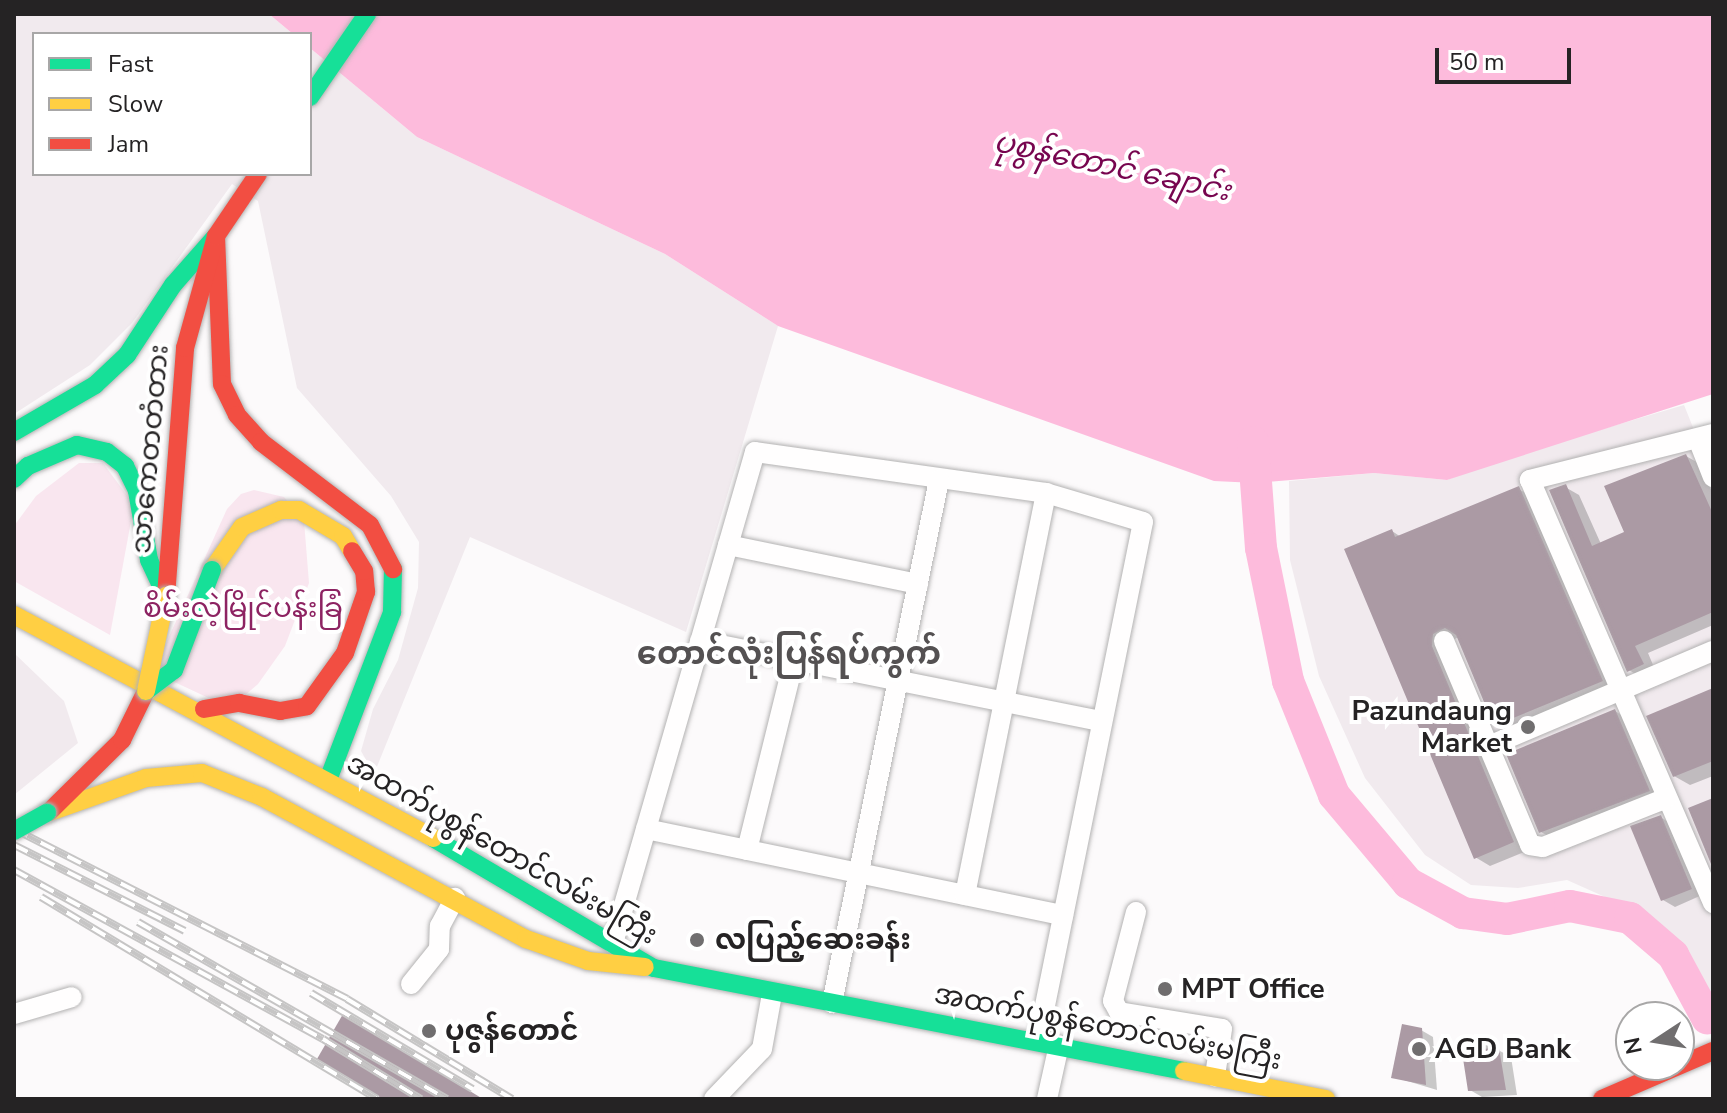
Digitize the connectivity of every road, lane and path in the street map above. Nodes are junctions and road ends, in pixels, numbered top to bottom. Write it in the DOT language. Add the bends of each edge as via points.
graph roads {
  1 [pos="367,14"];
  2 [pos="312,94"];
  3 [pos="257,176"];
  4 [pos="216,236"];
  5 [pos="14,432"];
  6 [pos="1705,436"];
  7 [pos="1713,477"];
  8 [pos="14,479"];
  9 [pos="939,480"];
  10 [pos="1046,493"];
  11 [pos="728,545"];
  12 [pos="918,584"];
  13 [pos="166,596"];
  14 [pos="14,615"];
  15 [pos="700,641"];
  16 [pos="1444,641"];
  17 [pos="1713,651"];
  18 [pos="794,660"];
  19 [pos="898,680"];
  20 [pos="146,691"];
  21 [pos="1622,691"];
  22 [pos="1006,702"];
  23 [pos="204,709"];
  24 [pos="1101,721"];
  25 [pos="1489,746"];
  26 [pos="328,780"];
  27 [pos="1667,798"];
  28 [pos="47,813"];
  29 [pos="646,829"];
  30 [pos="14,831"];
  31 [pos="747,850"];
  32 [pos="859,873"];
  33 [pos="965,895"];
  34 [pos="455,898"];
  35 [pos="1713,903"];
  36 [pos="1136,912"];
  37 [pos="1063,915"];
  38 [pos="613,943"];
  39 [pos="654,968"];
  40 [pos="411,984"];
  41 [pos="772,994"];
  42 [pos="72,997"];
  43 [pos="832,1003"];
  44 [pos="14,1014"];
  45 [pos="1038,1040"];
  46 [pos="1059,1045"];
  47 [pos="1711,1059"];
  48 [pos="1215,1076"];
  49 [pos="721,1095"];
  50 [pos="1047,1099"];
  51 [pos="1326,1099"];
  52 [pos="1602,1099"];
  1 -- 2 [label="main road"];
  3 -- 4 [label="main road, သာကေတတံတား"];
  4 -- 5 [label="main road" via="173,285 127,355 95,385"];
  4 -- 13 [label="main road, သာကေတတံတား" via="185,348"];
  4 -- 26 [label="main road" via="222,384 237,415 261,442 370,525 393,566 392,612"];
  6 -- 7 [label="street"];
  6 -- 21 [label="street" via="1530,480"];
  8 -- 13 [label="main road" via="28,466 77,445 96,446 117,459 137,491 149,560"];
  9 -- 10 [label="street"];
  9 -- 11 [label="street" via="755,452"];
  9 -- 12 [label="street"];
  10 -- 22 [label="street"];
  10 -- 24 [label="street" via="1143,522"];
  11 -- 12 [label="street"];
  11 -- 15 [label="street"];
  12 -- 19 [label="street"];
  13 -- 20 [label="main road, သာကေတတံတား, bridge"];
  14 -- 23 [label="main road, အထက်ပုစွန်တောင်လမ်းမကြီး" via="86,657"];
  15 -- 18 [label="street"];
  15 -- 29 [label="street"];
  16 -- 25 [label="street"];
  17 -- 21 [label="street"];
  18 -- 19 [label="street"];
  18 -- 31 [label="street"];
  19 -- 22 [label="street"];
  19 -- 32 [label="street"];
  20 -- 23 [label="main road, bridge" via="174,670 212,570 242,527 281,510 299,510 343,536 364,571 366,592 345,653 307,706 280,711 239,703"];
  20 -- 28 [label="main road, သာကေတတံတား" via="122,740"];
  21 -- 25 [label="street"];
  21 -- 27 [label="street"];
  22 -- 24 [label="street"];
  22 -- 33 [label="street"];
  23 -- 26 [label="main road, အထက်ပုစွန်တောင်လမ်းမကြီး"];
  24 -- 37 [label="street"];
  25 -- 27 [label="street" via="1530,845 1536,848"];
  26 -- 38 [label="main road, အထက်ပုစွန်တောင်လမ်းမကြီး"];
  27 -- 35 [label="street"];
  28 -- 30 [label="main road, သာကေတတံတား, bridge"];
  28 -- 34 [label="main road" via="146,778 202,773 262,797"];
  29 -- 31 [label="street"];
  29 -- 38 [label="street"];
  31 -- 32 [label="street"];
  32 -- 33 [label="street"];
  32 -- 43 [label="street"];
  33 -- 37 [label="street"];
  34 -- 39 [label="main road" via="538,944 588,961"];
  34 -- 40 [label="street" via="440,926 439,949"];
  36 -- 48 [label="street" via="1113,1001 1119,1012 1222,1029"];
  37 -- 45 [label="street"];
  38 -- 39 [label="main road, အထက်ပုစွန်တောင်လမ်းမကြီး"];
  39 -- 41 [label="main road, အထက်ပုစွန်တောင်လမ်းမကြီး"];
  41 -- 43 [label="main road, အထက်ပုစွန်တောင်လမ်းမကြီး"];
  41 -- 49 [label="street" via="762,1049"];
  42 -- 44 [label="street"];
  43 -- 45 [label="main road, အထက်ပုစွန်တောင်လမ်းမကြီး"];
  45 -- 46 [label="main road, အထက်ပုစွန်တောင်လမ်းမကြီး"];
  46 -- 48 [label="main road, အထက်ပုစွန်တောင်လမ်းမကြီး"];
  46 -- 50 [label="street"];
  47 -- 52 [label="main road"];
  48 -- 51 [label="main road, အထက်ပုစွန်တောင်လမ်းမကြီး"];
}
